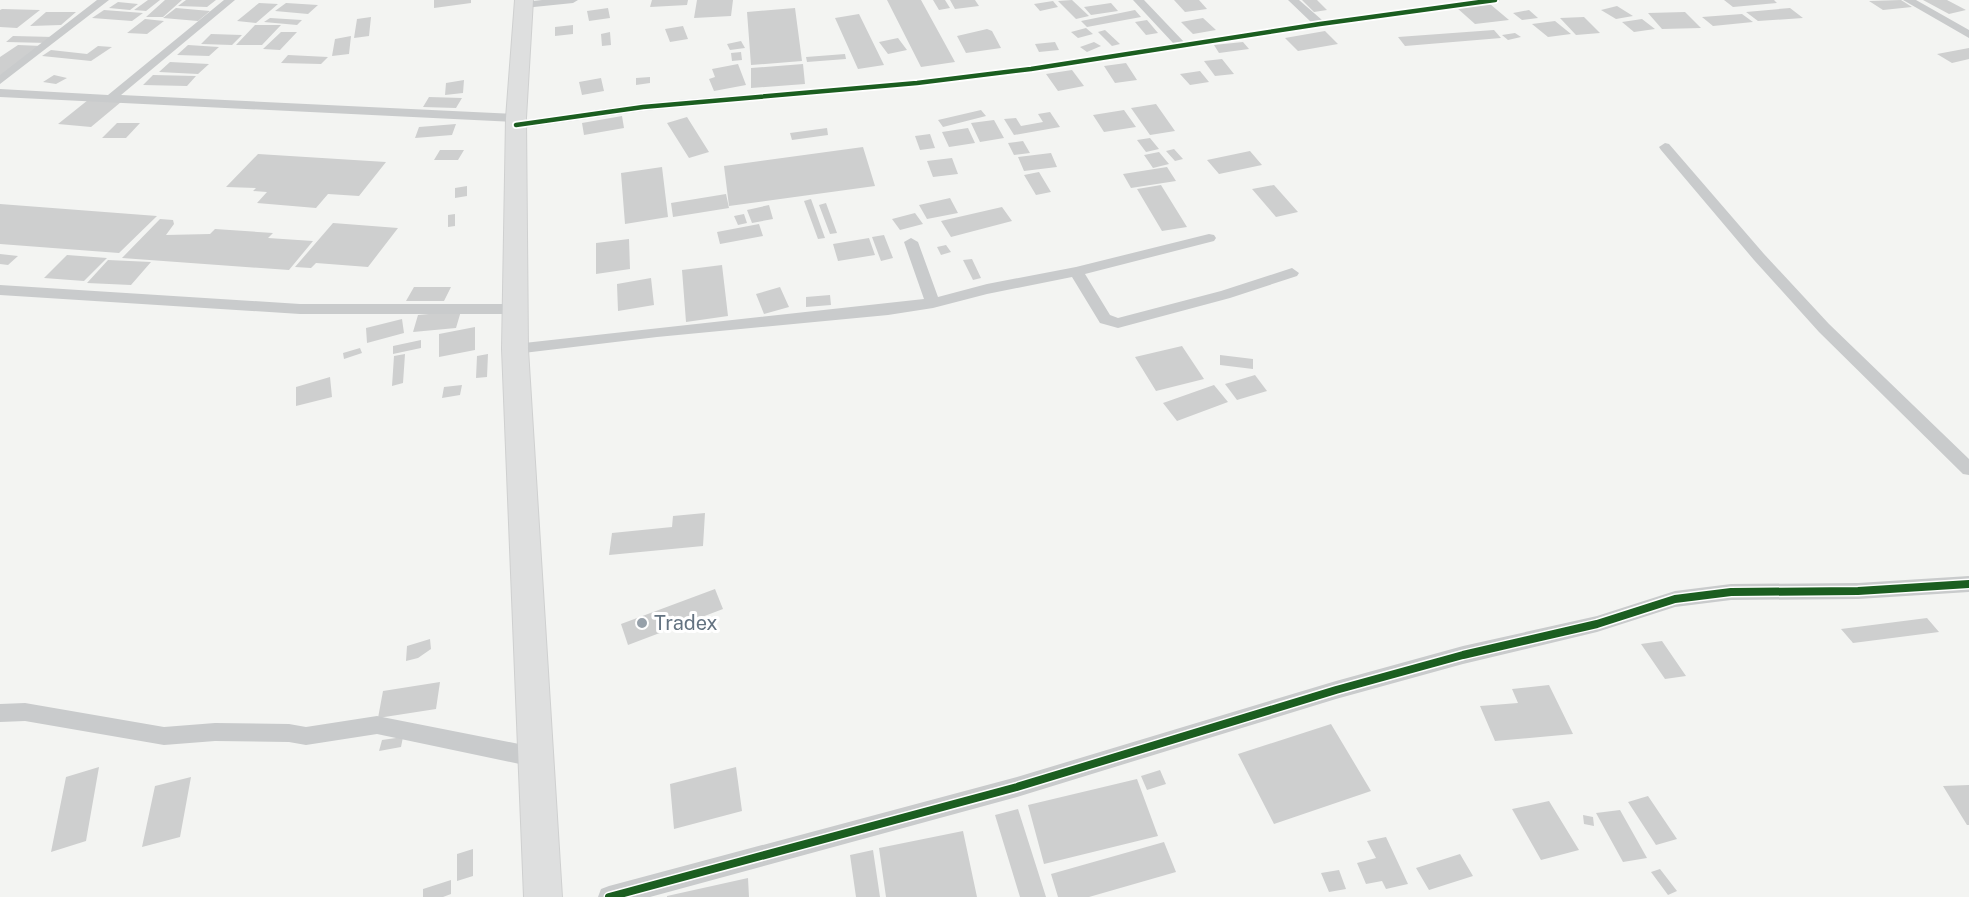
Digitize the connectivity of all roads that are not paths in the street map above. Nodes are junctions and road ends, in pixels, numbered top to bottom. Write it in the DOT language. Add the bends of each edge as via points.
graph roads {
  1 [pos="104,0"];
  2 [pos="230,0"];
  3 [pos="573,0"];
  4 [pos="1138,0"];
  5 [pos="1293,0"];
  6 [pos="1495,0"];
  7 [pos="1908,0"];
  8 [pos="524,2"];
  9 [pos="1320,24"];
  10 [pos="1969,35"];
  11 [pos="1184,47"];
  12 [pos="0,81"];
  13 [pos="0,93"];
  14 [pos="111,98"];
  15 [pos="516,121"];
  16 [pos="1665,147"];
  17 [pos="1209,238"];
  18 [pos="911,242"];
  19 [pos="1076,272"];
  20 [pos="1292,273"];
  21 [pos="0,290"];
  22 [pos="933,303"];
  23 [pos="515,309"];
  24 [pos="515,349"];
  25 [pos="1969,469"];
  26 [pos="1969,584"];
  27 [pos="0,712"];
  28 [pos="534,757"];
  29 [pos="543,897"];
  30 [pos="609,897"];
  1 -- 12 [label="street"];
  2 -- 14 [label="street"];
  3 -- 8 [label="street"];
  4 -- 11 [label="street"];
  5 -- 9 [label="street"];
  6 -- 9 [label="street"];
  7 -- 10 [label="street"];
  8 -- 15 [label="highway"];
  9 -- 11 [label="street"];
  11 -- 15 [label="street" via="917,83"];
  13 -- 14 [label="street"];
  14 -- 15 [label="street"];
  15 -- 23 [label="highway"];
  16 -- 25 [label="street" via="1824,328"];
  17 -- 19 [label="street"];
  18 -- 22 [label="street"];
  19 -- 20 [label="street" via="1106,319 1118,323"];
  19 -- 22 [label="street"];
  21 -- 23 [label="street" via="300,309"];
  22 -- 24 [label="street"];
  23 -- 24 [label="highway"];
  24 -- 28 [label="highway"];
  26 -- 30 [label="street" via="1858,591 1731,592 1674,599 1597,624 1462,655 1336,690 1017,787"];
  27 -- 28 [label="street" via="26,712 164,736 215,732 306,736 376,725"];
  28 -- 29 [label="highway"];
}
